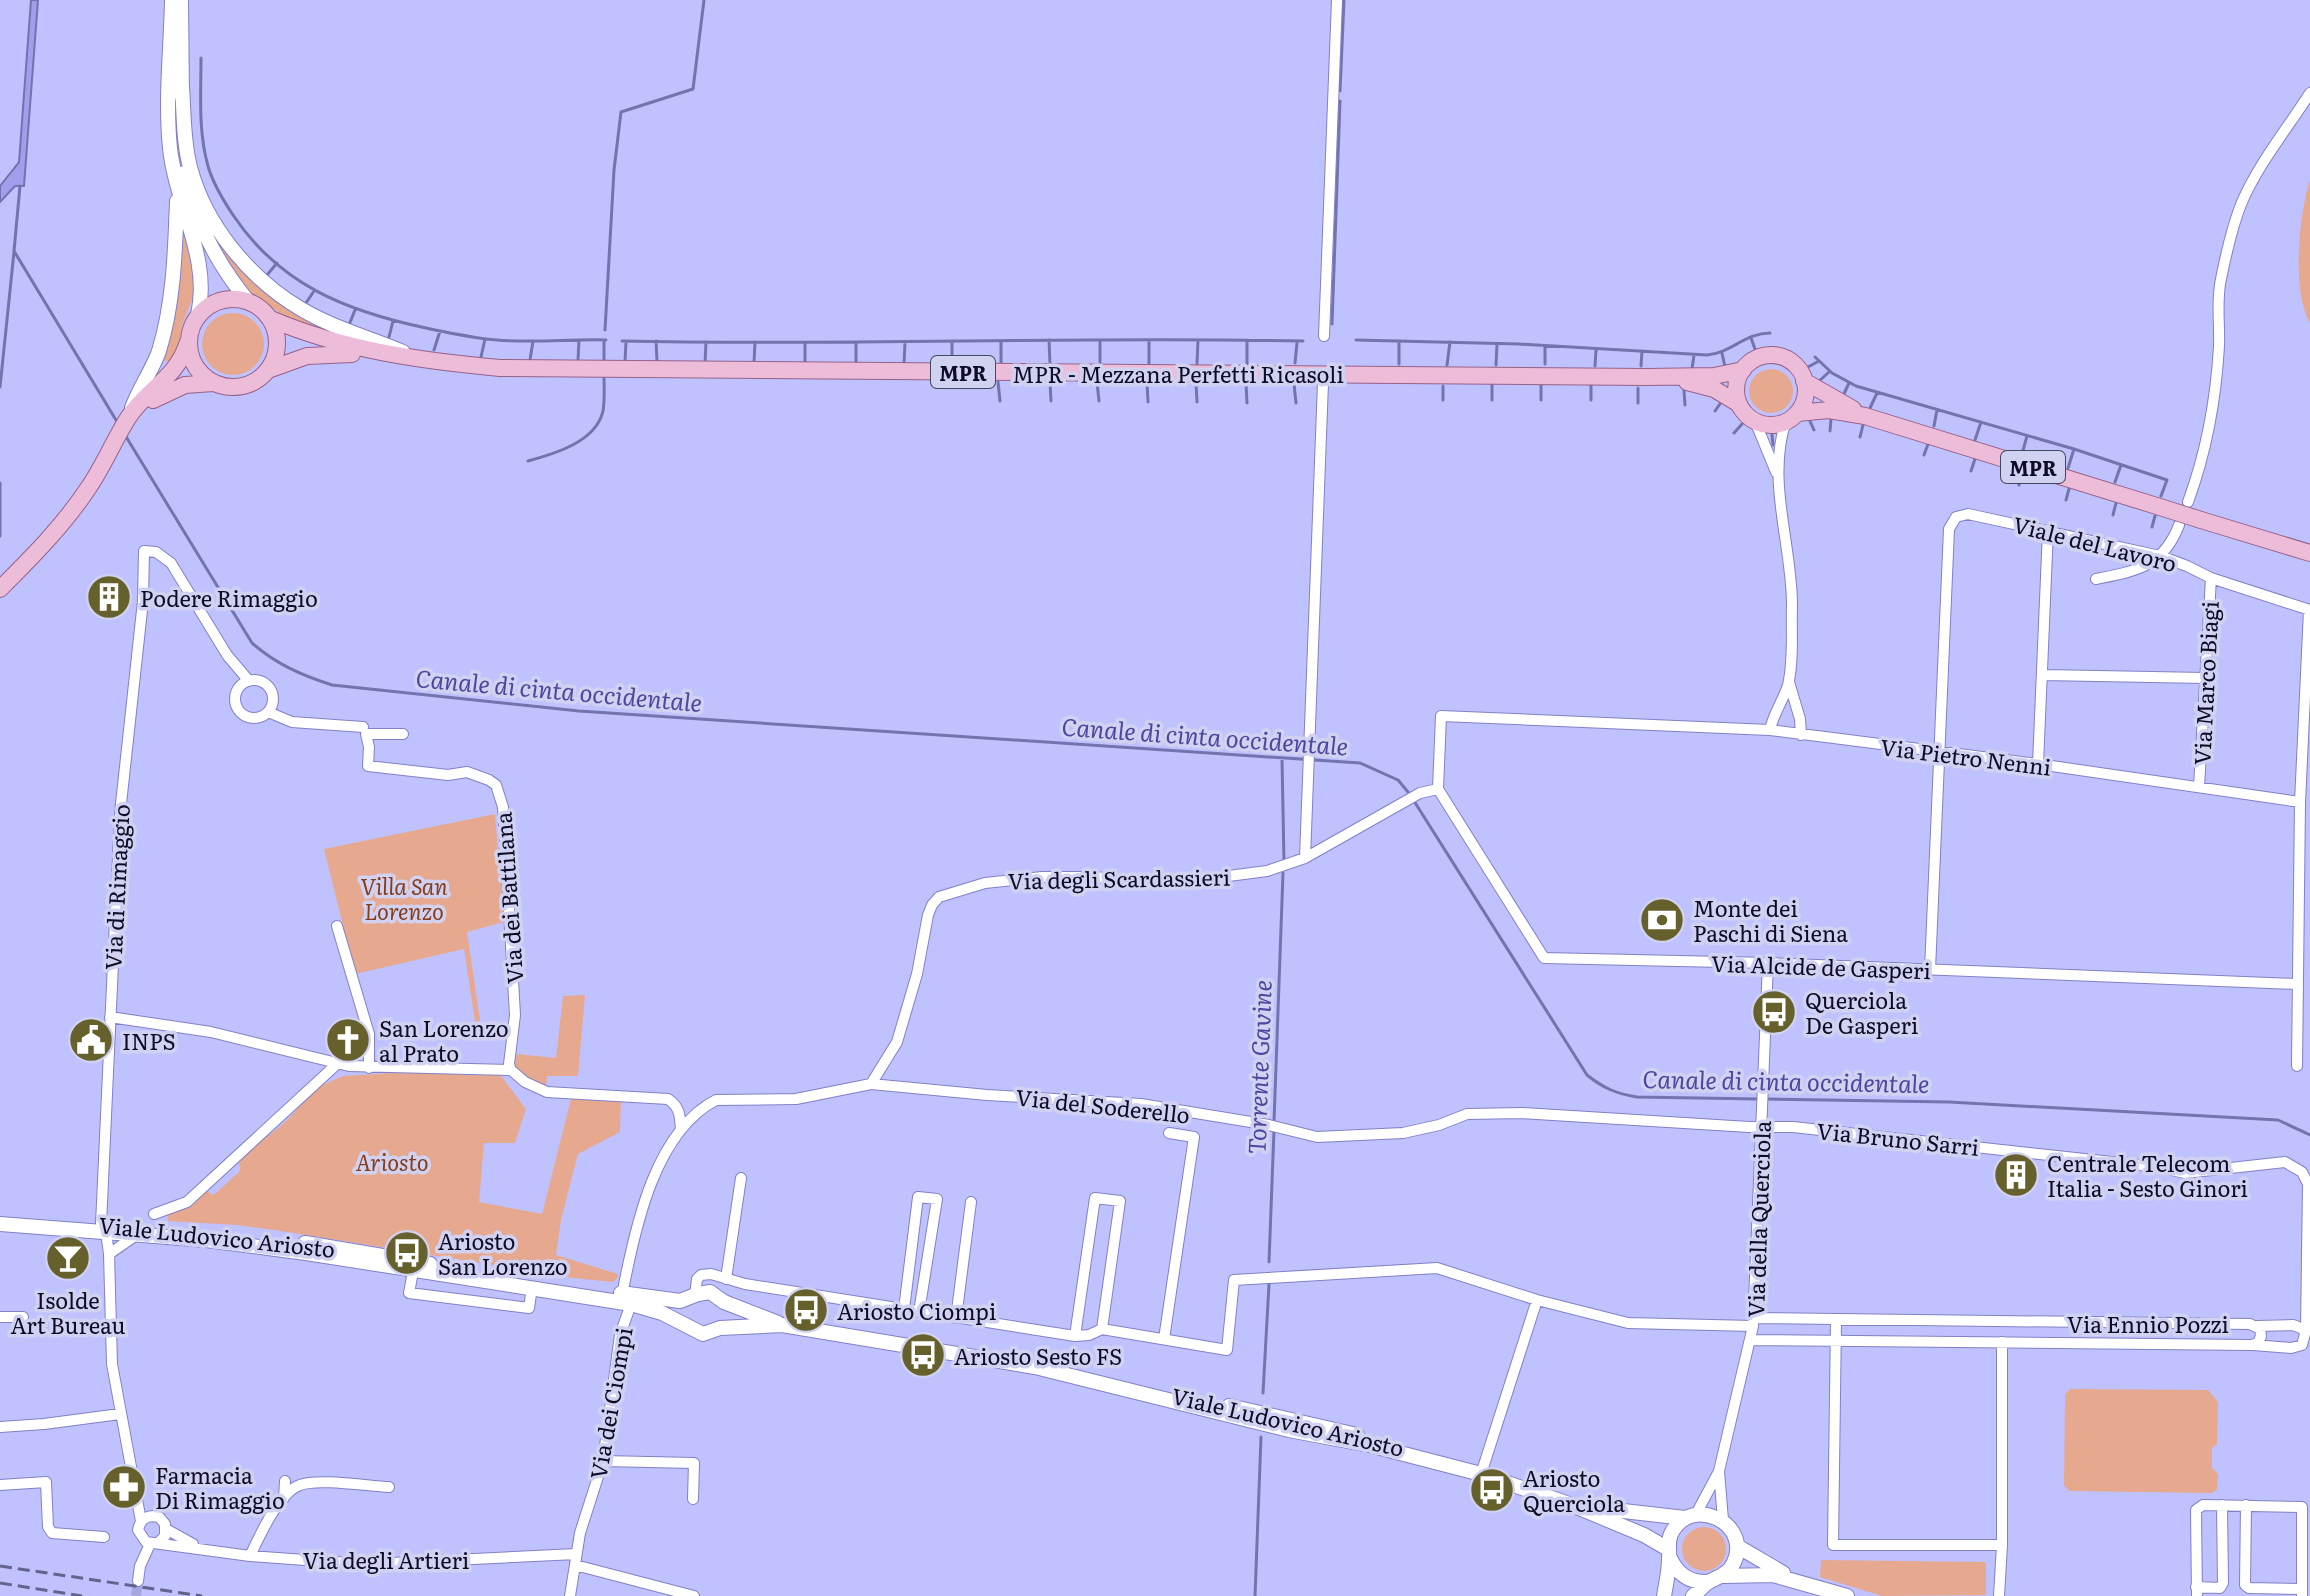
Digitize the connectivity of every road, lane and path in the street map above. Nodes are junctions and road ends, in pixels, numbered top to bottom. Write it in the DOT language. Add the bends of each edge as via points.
graph roads {
  1 [pos="172,0"];
  2 [pos="181,0"];
  3 [pos="1337,0"];
  4 [pos="182,87"];
  5 [pos="2310,93"];
  6 [pos="177,189"];
  7 [pos="247,300"];
  8 [pos="198,315"];
  9 [pos="271,319"];
  10 [pos="1324,336"];
  11 [pos="188,342"];
  12 [pos="400,356"];
  13 [pos="417,358"];
  14 [pos="268,370"];
  15 [pos="1743,370"];
  16 [pos="1670,377"];
  17 [pos="1804,381"];
  18 [pos="213,383"];
  19 [pos="1323,383"];
  20 [pos="1739,404"];
  21 [pos="1865,416"];
  22 [pos="129,417"];
  23 [pos="1791,417"];
  24 [pos="1755,421"];
  25 [pos="1778,477"];
  26 [pos="2188,502"];
  27 [pos="2179,525"];
  28 [pos="2048,530"];
  29 [pos="2310,553"];
  30 [pos="2160,556"];
  31 [pos="2211,578"];
  32 [pos="2096,579"];
  33 [pos="0,589"];
  34 [pos="2309,610"];
  35 [pos="2043,675"];
  36 [pos="2205,678"];
  37 [pos="1789,680"];
  38 [pos="249,681"];
  39 [pos="268,712"];
  40 [pos="363,727"];
  41 [pos="1770,730"];
  42 [pos="403,734"];
  43 [pos="1801,735"];
  44 [pos="1939,753"];
  45 [pos="2038,764"];
  46 [pos="2199,787"];
  47 [pos="1438,789"];
  48 [pos="2300,802"];
  49 [pos="1305,858"];
  50 [pos="337,926"];
  51 [pos="1768,963"];
  52 [pos="1930,970"];
  53 [pos="2297,984"];
  54 [pos="110,1017"];
  55 [pos="338,1063"];
  56 [pos="2297,1066"];
  57 [pos="369,1068"];
  58 [pos="511,1070"];
  59 [pos="871,1084"];
  60 [pos="1762,1127"];
  61 [pos="681,1130"];
  62 [pos="1169,1133"];
  63 [pos="741,1178"];
  64 [pos="971,1202"];
  65 [pos="154,1214"];
  66 [pos="0,1216"];
  67 [pos="0,1224"];
  68 [pos="104,1228"];
  69 [pos="150,1235"];
  70 [pos="109,1254"];
  71 [pos="432,1264"];
  72 [pos="412,1270"];
  73 [pos="726,1279"];
  74 [pos="532,1287"];
  75 [pos="626,1294"];
  76 [pos="694,1295"];
  77 [pos="1537,1300"];
  78 [pos="724,1302"];
  79 [pos="904,1309"];
  80 [pos="919,1312"];
  81 [pos="0,1317"];
  82 [pos="23,1317"];
  83 [pos="956,1318"];
  84 [pos="1836,1320"];
  85 [pos="1753,1322"];
  86 [pos="782,1325"];
  87 [pos="2257,1326"];
  88 [pos="690,1327"];
  89 [pos="720,1328"];
  90 [pos="1102,1329"];
  91 [pos="2306,1330"];
  92 [pos="1075,1336"];
  93 [pos="1164,1339"];
  94 [pos="1751,1340"];
  95 [pos="1836,1340"];
  96 [pos="2002,1342"];
  97 [pos="2251,1345"];
  98 [pos="120,1414"];
  99 [pos="0,1427"];
  100 [pos="603,1461"];
  101 [pos="1719,1471"];
  102 [pos="1481,1474"];
  103 [pos="285,1481"];
  104 [pos="0,1485"];
  105 [pos="389,1487"];
  106 [pos="284,1498"];
  107 [pos="693,1499"];
  108 [pos="1572,1505"];
  109 [pos="2222,1505"];
  110 [pos="2246,1505"];
  111 [pos="1691,1516"];
  112 [pos="146,1519"];
  113 [pos="1723,1520"];
  114 [pos="166,1529"];
  115 [pos="104,1537"];
  116 [pos="155,1543"];
  117 [pos="2002,1545"];
  118 [pos="1737,1546"];
  119 [pos="198,1547"];
  120 [pos="1669,1554"];
  121 [pos="250,1556"];
  122 [pos="575,1560"];
  123 [pos="1716,1579"];
  124 [pos="1797,1580"];
  125 [pos="138,1581"];
  126 [pos="2196,1592"];
  127 [pos="2302,1592"];
  128 [pos="570,1596"];
  129 [pos="694,1596"];
  130 [pos="1664,1596"];
  131 [pos="1693,1596"];
  132 [pos="1847,1596"];
  133 [pos="1999,1596"];
  1 -- 6 [label="street" via="169,116"];
  2 -- 4 [label="street"];
  3 -- 10 [label="street"];
  4 -- 7 [label="street" via="180,145 187,187 217,260"];
  4 -- 13 [label="street, MPR" via="196,186 228,242 271,287 300,308"];
  5 -- 26 [label="street" via="2258,171 2232,232 2220,283 2214,399"];
  6 -- 8 [label="street" via="200,266"];
  6 -- 22 [label="street" via="169,309 158,355"];
  7 -- 8 [label="main road" via="216,301"];
  7 -- 9 [label="main road"];
  8 -- 11 [label="main road"];
  9 -- 12 [label="main road, MPR - Mezzana Perfetti Ricasoli / MPR" via="330,342"];
  9 -- 14 [label="main road" via="277,349"];
  11 -- 18 [label="main road" via="197,369"];
  11 -- 22 [label="main road" via="175,371"];
  12 -- 13 [label="main road, MPR - Mezzana Perfetti Ricasoli / MPR"];
  12 -- 14 [label="main road, MPR - Mezzana Perfetti Ricasoli / MPR" via="318,355"];
  13 -- 16 [label="main road, MPR - Mezzana Perfetti Ricasoli / MPR" via="500,368 587,370"];
  14 -- 18 [label="main road" via="243,386"];
  15 -- 16 [label="main road, MPR - Mezzana Perfetti Ricasoli / MPR"];
  15 -- 17 [label="main road" via="1757,358 1774,355 1791,362"];
  15 -- 20 [label="main road" via="1736,387"];
  16 -- 20 [label="main road, MPR - Mezzana Perfetti Ricasoli / MPR" via="1714,389"];
  17 -- 21 [label="main road"];
  17 -- 23 [label="main road" via="1804,401"];
  18 -- 22 [label="main road" via="185,385"];
  19 -- 49 [label="street"];
  20 -- 24 [label="main road"];
  21 -- 23 [label="main road, MPR" via="1829,410"];
  21 -- 29 [label="main road, MPR, bridge"];
  22 -- 33 [label="main road" via="60,527"];
  23 -- 24 [label="main road" via="1765,424"];
  23 -- 25 [label="street" via="1779,443"];
  24 -- 25 [label="street"];
  25 -- 37 [label="street" via="1792,602"];
  27 -- 30 [label="street"];
  28 -- 30 [label="street, Viale del Lavoro"];
  28 -- 35 [label="street"];
  28 -- 44 [label="street, Viale del Lavoro" via="1968,514 1956,517 1949,529"];
  30 -- 31 [label="street, Viale del Lavoro"];
  30 -- 32 [label="street" via="2133,571"];
  31 -- 34 [label="street, Viale del Lavoro"];
  31 -- 36 [label="street, Via Marco Biagi"];
  34 -- 48 [label="street"];
  35 -- 36 [label="street"];
  35 -- 45 [label="street"];
  36 -- 46 [label="street, Via Marco Biagi"];
  37 -- 41 [label="street"];
  37 -- 43 [label="street"];
  38 -- 39 [label="street" via="261,681 270,689 273,701"];
  38 -- 39 [label="street" via="239,688 237,705 251,717"];
  38 -- 54 [label="street, Via di Rimaggio" via="227,655 171,563 144,551 120,813"];
  39 -- 40 [label="street" via="292,722"];
  41 -- 43 [label="street, Via Pietro Nenni"];
  41 -- 47 [label="street, Via Pietro Nenni" via="1441,716"];
  42 -- 58 [label="street, Via dei Battilana" via="366,734 368,766 448,775 467,772 489,780 499,791 515,1015"];
  43 -- 44 [label="street, Via Pietro Nenni"];
  44 -- 45 [label="street, Via Pietro Nenni"];
  44 -- 52 [label="street"];
  45 -- 46 [label="street, Via Pietro Nenni"];
  46 -- 48 [label="street, Via Pietro Nenni"];
  47 -- 49 [label="street, Via degli Scardassieri" via="1420,793"];
  47 -- 51 [label="street, Via Alcide de Gasperi" via="1544,958"];
  48 -- 53 [label="street"];
  49 -- 59 [label="street, Via degli Scardassieri" via="1222,879 1042,877 985,883 939,897 928,915 897,1042"];
  50 -- 57 [label="street" via="369,1034"];
  51 -- 52 [label="street, Via Alcide de Gasperi"];
  51 -- 60 [label="street, Via della Querciola"];
  52 -- 53 [label="street, Via Alcide de Gasperi"];
  53 -- 56 [label="street"];
  54 -- 55 [label="street" via="211,1032"];
  54 -- 68 [label="street, Via di Rimaggio"];
  55 -- 57 [label="street"];
  55 -- 65 [label="street" via="187,1202"];
  57 -- 58 [label="street"];
  58 -- 61 [label="street" via="547,1092 668,1099 680,1111"];
  59 -- 60 [label="street, Via del Soderello" via="1141,1104 1317,1137 1403,1133 1467,1114"];
  59 -- 61 [label="street" via="796,1099 716,1100"];
  60 -- 85 [label="street, Via della Querciola"];
  60 -- 91 [label="street, Via Bruno Sarri" via="2185,1173 2285,1162 2302,1172 2308,1184"];
  61 -- 75 [label="street, Via dei Ciompi" via="649,1186 632,1245"];
  62 -- 93 [label="street" via="1194,1137"];
  63 -- 73 [label="street"];
  64 -- 83 [label="street"];
  66 -- 68 [label="street, Viale Ludovico Ariosto"];
  67 -- 68 [label="street, Viale Ludovico Ariosto"];
  68 -- 69 [label="street, Viale Ludovico Ariosto"];
  68 -- 70 [label="street, Via di Rimaggio"];
  68 -- 71 [label="street, Viale Ludovico Ariosto" via="277,1240"];
  69 -- 70 [label="street" via="130,1238"];
  69 -- 72 [label="street, Viale Ludovico Ariosto"];
  70 -- 98 [label="street, Via di Rimaggio" via="112,1364"];
  71 -- 72 [label="street, Viale Ludovico Ariosto"];
  71 -- 75 [label="street, Viale Ludovico Ariosto"];
  72 -- 74 [label="street, Viale Ludovico Ariosto"];
  72 -- 74 [label="street" via="409,1293 529,1308"];
  73 -- 76 [label="street" via="701,1275"];
  73 -- 79 [label="street"];
  74 -- 75 [label="street, Viale Ludovico Ariosto"];
  75 -- 76 [label="street, Viale Ludovico Ariosto" via="665,1301"];
  75 -- 88 [label="street, Viale Ludovico Ariosto"];
  75 -- 100 [label="street, Via dei Ciompi"];
  76 -- 78 [label="street, Viale Ludovico Ariosto" via="713,1293"];
  76 -- 88 [label="street" via="685,1314"];
  77 -- 85 [label="street, Via Ennio Pozzi" via="1628,1323"];
  77 -- 93 [label="street, Via Ennio Pozzi" via="1437,1268 1259,1277 1234,1280 1227,1350"];
  77 -- 102 [label="street"];
  78 -- 86 [label="street, Viale Ludovico Ariosto"];
  78 -- 89 [label="street" via="726,1318"];
  79 -- 80 [label="street"];
  79 -- 80 [label="street" via="918,1197 937,1199"];
  80 -- 83 [label="street"];
  81 -- 82 [label="street"];
  83 -- 92 [label="street"];
  84 -- 85 [label="street, Via Ennio Pozzi"];
  84 -- 87 [label="street, Via Ennio Pozzi"];
  84 -- 95 [label="street"];
  85 -- 94 [label="street, Via della Querciola"];
  86 -- 89 [label="street, Viale Ludovico Ariosto"];
  86 -- 102 [label="street, Viale Ludovico Ariosto" via="943,1350 1292,1418 1409,1447"];
  87 -- 91 [label="street"];
  87 -- 97 [label="street, Via Ennio Pozzi" via="2261,1336"];
  88 -- 89 [label="street, Viale Ludovico Ariosto" via="707,1334"];
  90 -- 92 [label="street"];
  90 -- 92 [label="street" via="1120,1201 1095,1198"];
  90 -- 93 [label="street"];
  91 -- 97 [label="street" via="2302,1345 2291,1348"];
  94 -- 95 [label="street, Via Ennio Pozzi"];
  94 -- 101 [label="street, Via della Querciola"];
  95 -- 96 [label="street, Via Ennio Pozzi"];
  95 -- 117 [label="street" via="1833,1545"];
  96 -- 97 [label="street, Via Ennio Pozzi"];
  96 -- 117 [label="street"];
  98 -- 99 [label="street"];
  98 -- 112 [label="street, Via di Rimaggio"];
  100 -- 107 [label="street" via="689,1462 695,1465"];
  100 -- 122 [label="street, Via dei Ciompi"];
  101 -- 111 [label="street, Via della Querciola"];
  101 -- 113 [label="street, Via della Querciola"];
  102 -- 108 [label="street, Viale Ludovico Ariosto"];
  103 -- 106 [label="street"];
  104 -- 115 [label="street" via="46,1482 52,1533"];
  105 -- 106 [label="street" via="313,1482"];
  106 -- 121 [label="street"];
  108 -- 111 [label="street, Viale Ludovico Ariosto"];
  108 -- 120 [label="street, Viale Ludovico Ariosto" via="1644,1535"];
  109 -- 110 [label="street"];
  109 -- 126 [label="street" via="2223,1583"];
  109 -- 126 [label="street" via="2196,1510"];
  110 -- 127 [label="street" via="2245,1585"];
  110 -- 127 [label="street" via="2302,1507"];
  111 -- 113 [label="street"];
  111 -- 120 [label="street, Via della Querciola" via="1672,1531"];
  112 -- 114 [label="street, Via di Rimaggio" via="159,1517"];
  112 -- 116 [label="street, Via di Rimaggio" via="139,1535"];
  113 -- 118 [label="street, Via della Querciola"];
  114 -- 116 [label="street"];
  114 -- 119 [label="street, Via degli Artieri"];
  116 -- 119 [label="street, Via degli Artieri"];
  116 -- 125 [label="street" via="140,1566"];
  117 -- 133 [label="street"];
  118 -- 123 [label="street" via="1734,1563"];
  118 -- 124 [label="street"];
  119 -- 121 [label="street, Via degli Artieri"];
  120 -- 123 [label="street" via="1680,1574 1699,1582"];
  120 -- 130 [label="street, Via della Querciola"];
  121 -- 122 [label="street, Via degli Artieri" via="392,1563"];
  122 -- 128 [label="street, Via dei Ciompi"];
  122 -- 129 [label="street, Via degli Artieri"];
  123 -- 124 [label="street" via="1773,1575"];
  123 -- 131 [label="street"];
  124 -- 132 [label="street"];
}
